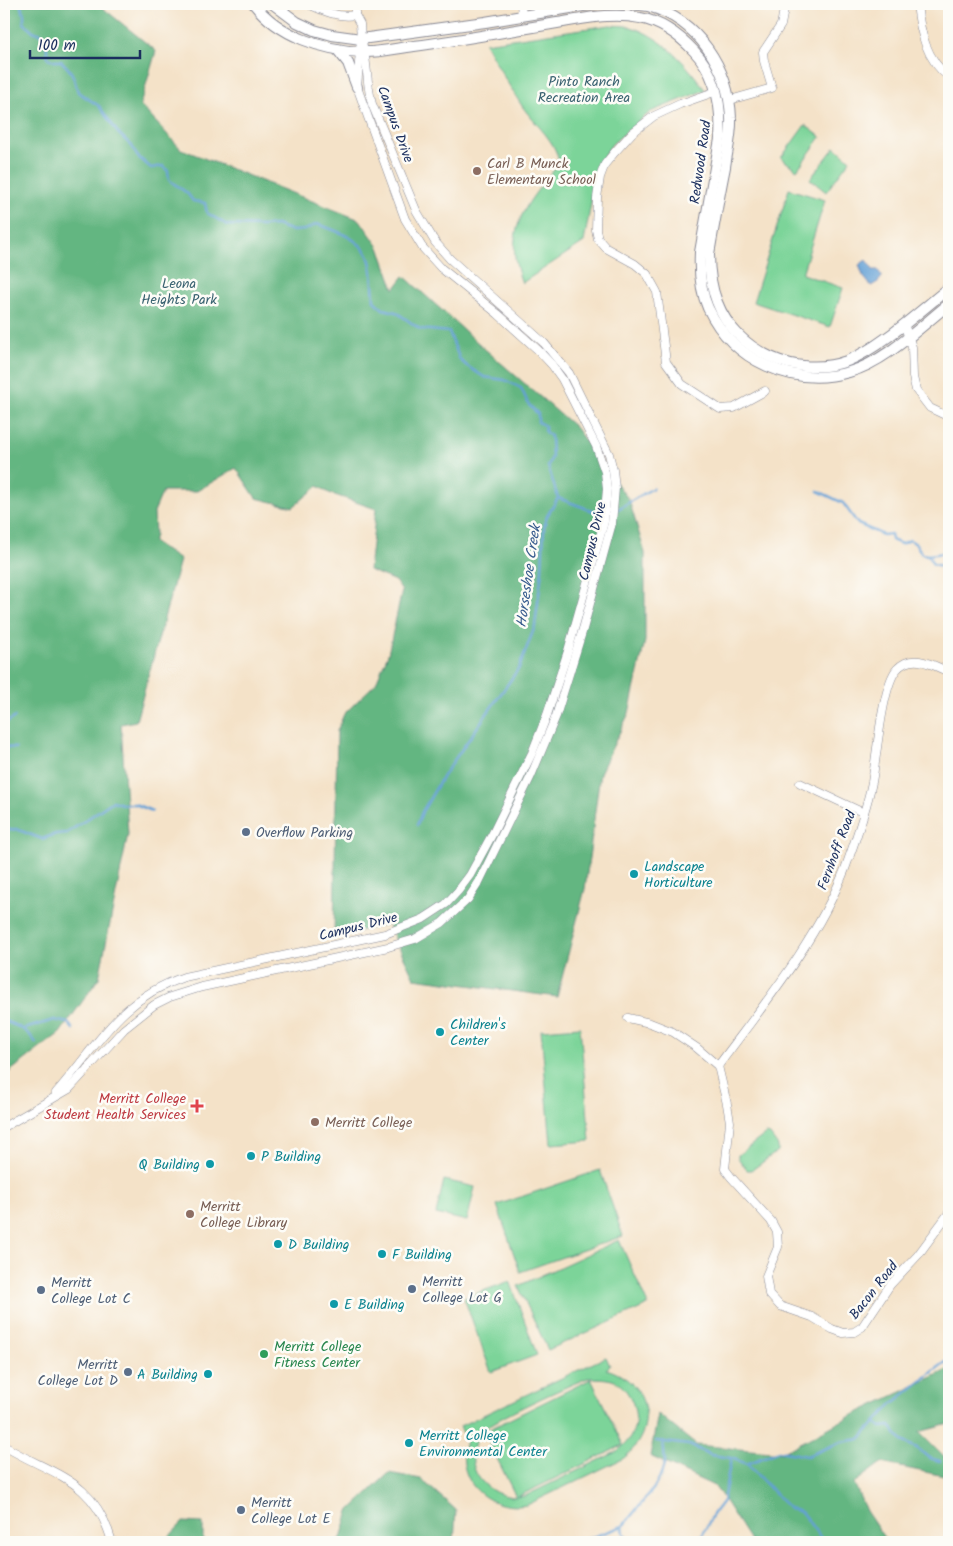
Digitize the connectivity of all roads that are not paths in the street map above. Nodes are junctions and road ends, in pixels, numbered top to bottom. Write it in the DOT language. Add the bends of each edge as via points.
graph roads {
  1 [pos="254,4"];
  2 [pos="273,4"];
  3 [pos="308,4"];
  4 [pos="354,4"];
  5 [pos="521,4"];
  6 [pos="594,4"];
  7 [pos="634,4"];
  8 [pos="785,4"];
  9 [pos="917,4"];
  10 [pos="355,15"];
  11 [pos="522,16"];
  12 [pos="634,17"];
  13 [pos="361,39"];
  14 [pos="337,49"];
  15 [pos="363,52"];
  16 [pos="949,77"];
  17 [pos="356,87"];
  18 [pos="717,91"];
  19 [pos="730,100"];
  20 [pos="949,288"];
  21 [pos="949,304"];
  22 [pos="904,324"];
  23 [pos="908,337"];
  24 [pos="765,391"];
  25 [pos="949,417"];
  26 [pos="599,555"];
  27 [pos="949,672"];
  28 [pos="800,783"];
  29 [pos="864,813"];
  30 [pos="628,1018"];
  31 [pos="718,1066"];
  32 [pos="51,1099"];
  33 [pos="4,1127"];
  34 [pos="949,1213"];
  35 [pos="4,1446"];
  36 [pos="112,1542"];
  1 -- 14 [label="main road, Redwood Road" via="272,22 296,37"];
  2 -- 13 [label="main road" via="314,30"];
  3 -- 10 [label="street" via="334,14"];
  4 -- 10 [label="street, Campus Drive"];
  5 -- 11 [label="street"];
  6 -- 11 [label="main road"];
  7 -- 12 [label="street"];
  7 -- 19 [label="main road, Redwood Road" via="671,16 699,38 719,67"];
  8 -- 19 [label="street" via="781,25 764,52 772,88"];
  9 -- 16 [label="street" via="925,45 933,60"];
  10 -- 13 [label="street, Campus Drive" via="360,24"];
  11 -- 13 [label="main road"];
  12 -- 15 [label="main road, Redwood Road" via="594,17"];
  12 -- 18 [label="main road, Redwood Road" via="657,24 683,40 703,62"];
  13 -- 15 [label="street, Campus Drive"];
  14 -- 15 [label="main road, Redwood Road"];
  14 -- 17 [label="main road" via="348,63"];
  15 -- 17 [label="street, Campus Drive"];
  15 -- 26 [label="street, Campus Drive" via="372,104 425,229 450,259 559,359 609,454 615,507"];
  17 -- 26 [label="street, Campus Drive" via="412,233 441,268 498,314 552,365 562,379 605,472 606,506"];
  18 -- 23 [label="main road, Redwood Road" via="720,139 699,270 708,308 731,342 767,367 809,377 840,374 866,366"];
  18 -- 24 [label="street" via="654,116 614,153 600,177 596,230 598,239 606,248 647,274 657,292 666,362 682,384 720,409 734,408"];
  19 -- 22 [label="main road, Redwood Road" via="730,135 709,254 712,287 726,320 752,347 771,358 810,367 830,366 860,355"];
  20 -- 22 [label="main road, Redwood Road"];
  21 -- 23 [label="main road, Redwood Road"];
  22 -- 23 [label="street"];
  23 -- 25 [label="street" via="916,390 930,408"];
  26 -- 32 [label="street, Campus Drive" via="532,753 470,875 446,904 423,919 385,934 164,984 137,1000 109,1026"];
  26 -- 32 [label="street, Campus Drive" via="583,629 556,716 531,776 479,882 453,915 422,935 388,947 202,987 170,997 140,1014 69,1088"];
  27 -- 29 [label="street, Fernhoff Road" via="918,660 910,661 902,664 890,680"];
  28 -- 29 [label="street"];
  29 -- 31 [label="street, Fernhoff Road" via="844,871 810,939"];
  30 -- 31 [label="street" via="673,1032"];
  31 -- 34 [label="street, Bacon Road" via="730,1122 726,1169 775,1228 778,1247 766,1276 772,1299 780,1306 843,1333 854,1332 862,1327 890,1285 918,1255"];
  32 -- 33 [label="street, Campus Drive"];
  35 -- 36 [label="street" via="79,1487 101,1513"];
}
